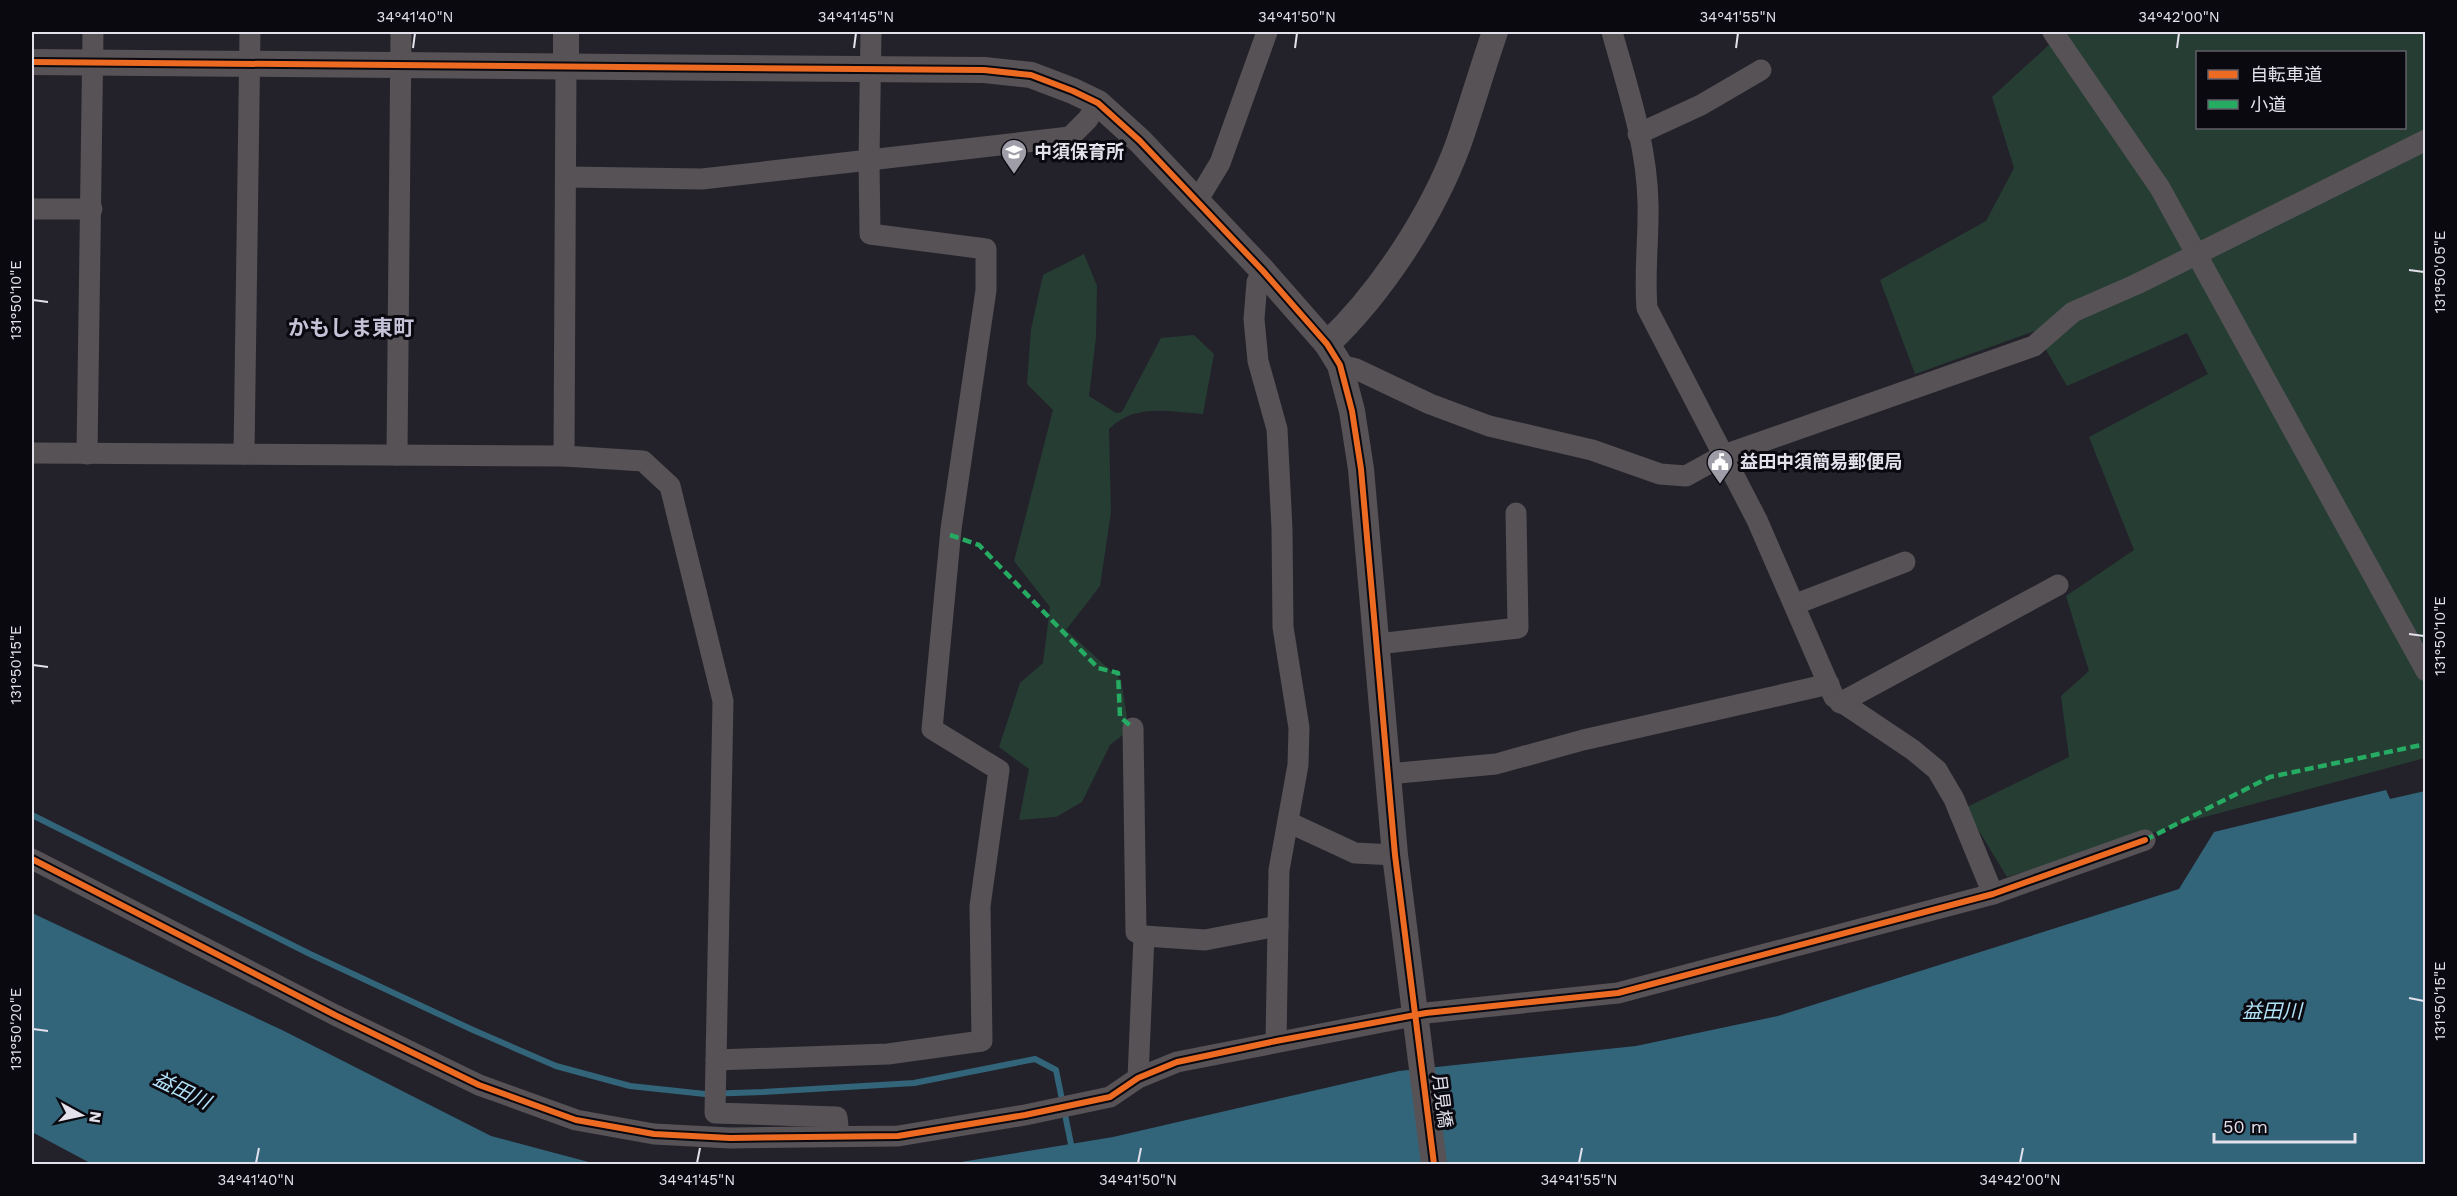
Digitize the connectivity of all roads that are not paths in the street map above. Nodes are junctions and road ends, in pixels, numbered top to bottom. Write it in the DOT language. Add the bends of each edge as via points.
graph roads {
  1 [pos="93,32"];
  2 [pos="250,32"];
  3 [pos="401,32"];
  4 [pos="566,32"];
  5 [pos="871,32"];
  6 [pos="1267,32"];
  7 [pos="1495,32"];
  8 [pos="1612,32"];
  9 [pos="2053,32"];
  10 [pos="93,61"];
  11 [pos="32,62"];
  12 [pos="250,65"];
  13 [pos="401,67"];
  14 [pos="566,67"];
  15 [pos="870,69"];
  16 [pos="1761,70"];
  17 [pos="1098,104"];
  18 [pos="1638,134"];
  19 [pos="2426,141"];
  20 [pos="869,160"];
  21 [pos="566,177"];
  22 [pos="1197,201"];
  23 [pos="32,209"];
  24 [pos="92,209"];
  25 [pos="2195,255"];
  26 [pos="1263,271"];
  27 [pos="1334,355"];
  28 [pos="32,453"];
  29 [pos="87,454"];
  30 [pos="244,454"];
  31 [pos="397,455"];
  32 [pos="1724,455"];
  33 [pos="564,456"];
  34 [pos="1516,513"];
  35 [pos="1905,562"];
  36 [pos="2058,585"];
  37 [pos="1796,604"];
  38 [pos="1377,644"];
  39 [pos="2426,671"];
  40 [pos="1829,684"];
  41 [pos="1840,703"];
  42 [pos="1133,728"];
  43 [pos="1388,774"];
  44 [pos="1288,822"];
  45 [pos="2145,840"];
  46 [pos="1395,855"];
  47 [pos="32,859"];
  48 [pos="1993,894"];
  49 [pos="1278,926"];
  50 [pos="1144,936"];
  51 [pos="1426,1013"];
  52 [pos="1402,1018"];
  53 [pos="1276,1041"];
  54 [pos="716,1060"];
  55 [pos="1138,1078"];
  56 [pos="838,1136"];
  57 [pos="1434,1164"];
  1 -- 10 [label="street"];
  2 -- 12 [label="street"];
  3 -- 13 [label="street"];
  4 -- 14 [label="street"];
  5 -- 15 [label="street"];
  6 -- 22 [label="street" via="1220,163"];
  7 -- 27 [label="street" via="1457,147 1429,208 1393,265 1344,329"];
  8 -- 18 [label="street"];
  9 -- 25 [label="street" via="2160,188"];
  10 -- 11 [label="street"];
  10 -- 12 [label="street"];
  10 -- 24 [label="street"];
  12 -- 13 [label="street"];
  12 -- 30 [label="street"];
  13 -- 14 [label="street"];
  13 -- 31 [label="street"];
  14 -- 15 [label="street"];
  14 -- 21 [label="street"];
  15 -- 17 [label="street" via="984,70 1031,75"];
  15 -- 20 [label="street"];
  16 -- 18 [label="street" via="1701,105"];
  17 -- 20 [label="street" via="1070,137"];
  17 -- 22 [label="street"];
  18 -- 32 [label="street" via="1648,202 1644,275 1647,308"];
  19 -- 25 [label="street"];
  20 -- 21 [label="street" via="702,179"];
  20 -- 54 [label="street" via="870,234 986,249 986,290 951,529 932,729 999,770 980,906 982,1041 888,1054"];
  21 -- 33 [label="street"];
  22 -- 26 [label="street"];
  23 -- 24 [label="street"];
  24 -- 29 [label="street"];
  25 -- 32 [label="street" via="2073,312 2034,346"];
  25 -- 39 [label="street"];
  26 -- 27 [label="street"];
  26 -- 44 [label="street" via="1257,282 1254,319 1258,361 1277,429 1282,627 1299,728 1298,765"];
  27 -- 32 [label="street" via="1430,404 1489,426 1592,450 1660,474 1686,476"];
  27 -- 38 [label="street, 月見橋" via="1352,411 1361,469"];
  28 -- 29 [label="street"];
  29 -- 30 [label="street"];
  30 -- 31 [label="street"];
  31 -- 33 [label="street"];
  32 -- 37 [label="street"];
  33 -- 54 [label="street" via="643,460 670,486 723,701"];
  34 -- 38 [label="street" via="1518,628"];
  35 -- 37 [label="street"];
  36 -- 41 [label="street"];
  37 -- 40 [label="street"];
  38 -- 43 [label="street, 月見橋"];
  40 -- 41 [label="street"];
  40 -- 43 [label="street" via="1583,740 1496,764"];
  41 -- 48 [label="street" via="1937,770 1954,800"];
  42 -- 50 [label="street" via="1136,932"];
  43 -- 46 [label="street, 月見橋"];
  44 -- 46 [label="street" via="1355,853"];
  44 -- 49 [label="street" via="1279,870"];
  45 -- 48 [label="street"];
  46 -- 57 [label="street, 月見橋"];
  47 -- 56 [label="street" via="479,1085 576,1120 654,1134 730,1138"];
  48 -- 51 [label="street" via="1617,993"];
  49 -- 50 [label="street" via="1205,940"];
  49 -- 53 [label="street"];
  50 -- 55 [label="street"];
  52 -- 53 [label="street"];
  53 -- 55 [label="street" via="1177,1062"];
  54 -- 56 [label="street" via="716,1113 837,1117"];
  55 -- 56 [label="street" via="1110,1098 1025,1115 898,1136"];
}
